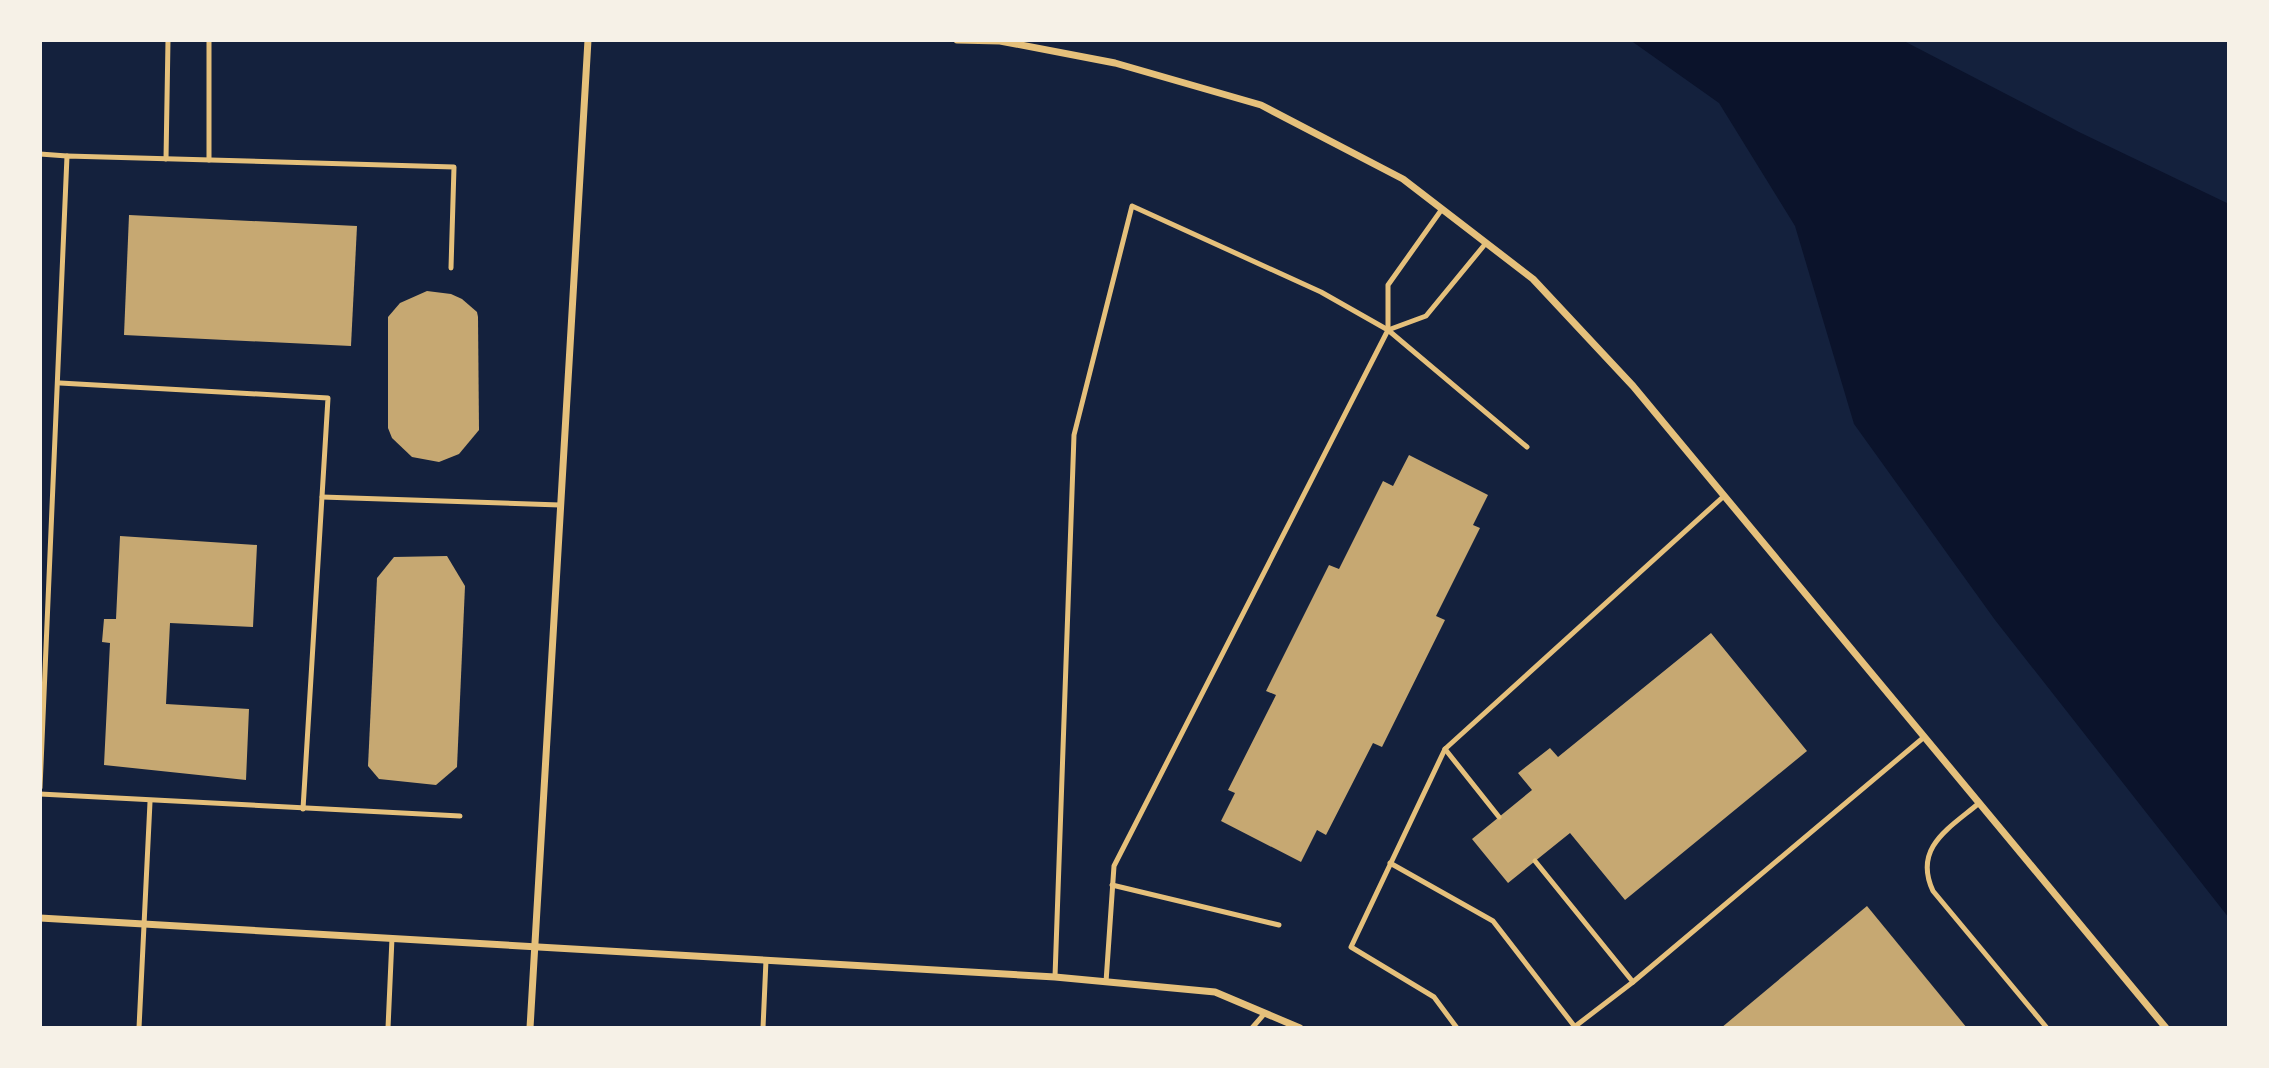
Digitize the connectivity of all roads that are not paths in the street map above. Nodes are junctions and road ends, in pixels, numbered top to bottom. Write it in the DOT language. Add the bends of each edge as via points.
graph roads {
  1 [pos="167,40"];
  2 [pos="209,40"];
  3 [pos="588,40"];
  4 [pos="957,40"];
  5 [pos="40,154"];
  6 [pos="67,156"];
  7 [pos="166,159"];
  8 [pos="209,160"];
  9 [pos="1442,209"];
  10 [pos="1486,243"];
  11 [pos="451,268"];
  12 [pos="1388,330"];
  13 [pos="60,383"];
  14 [pos="1527,447"];
  15 [pos="1724,496"];
  16 [pos="322,497"];
  17 [pos="560,505"];
  18 [pos="1923,738"];
  19 [pos="1445,749"];
  20 [pos="40,788"];
  21 [pos="40,794"];
  22 [pos="149,802"];
  23 [pos="1978,804"];
  24 [pos="303,809"];
  25 [pos="460,816"];
  26 [pos="1499,817"];
  27 [pos="1535,861"];
  28 [pos="1390,863"];
  29 [pos="1112,885"];
  30 [pos="40,918"];
  31 [pos="144,924"];
  32 [pos="1279,925"];
  33 [pos="392,938"];
  34 [pos="533,946"];
  35 [pos="766,960"];
  36 [pos="1055,977"];
  37 [pos="1106,982"];
  38 [pos="1633,982"];
  39 [pos="1265,1013"];
  40 [pos="1574,1027"];
  41 [pos="139,1028"];
  42 [pos="388,1028"];
  43 [pos="530,1028"];
  44 [pos="763,1028"];
  45 [pos="1252,1028"];
  46 [pos="1300,1028"];
  47 [pos="1457,1028"];
  48 [pos="2047,1028"];
  49 [pos="2166,1028"];
  1 -- 7 [label="lane"];
  2 -- 8 [label="lane"];
  3 -- 17 [label="street"];
  4 -- 9 [label="street" via="1000,41 1115,63 1261,105 1403,179"];
  5 -- 6 [label="lane"];
  6 -- 7 [label="lane"];
  6 -- 13 [label="lane"];
  7 -- 8 [label="lane"];
  8 -- 11 [label="lane" via="454,167"];
  9 -- 10 [label="street"];
  9 -- 12 [label="lane" via="1388,285"];
  10 -- 12 [label="lane" via="1426,316"];
  10 -- 15 [label="street" via="1551,298 1633,386"];
  12 -- 14 [label="lane"];
  12 -- 29 [label="lane" via="1114,866"];
  12 -- 36 [label="lane" via="1321,292 1132,206 1074,435"];
  13 -- 16 [label="lane" via="328,398"];
  13 -- 20 [label="lane"];
  15 -- 18 [label="street"];
  15 -- 19 [label="lane"];
  16 -- 17 [label="lane"];
  16 -- 24 [label="lane"];
  17 -- 34 [label="street"];
  18 -- 23 [label="street"];
  18 -- 38 [label="lane"];
  19 -- 26 [label="lane"];
  19 -- 28 [label="lane"];
  21 -- 22 [label="lane"];
  22 -- 24 [label="lane"];
  22 -- 31 [label="lane"];
  23 -- 48 [label="lane" via="1939,837 1930,850 1926,876 1933,891"];
  23 -- 49 [label="street"];
  24 -- 25 [label="lane"];
  27 -- 38 [label="lane"];
  28 -- 40 [label="lane" via="1493,921"];
  28 -- 47 [label="lane" via="1350,947 1434,997"];
  29 -- 32 [label="lane"];
  29 -- 37 [label="lane"];
  30 -- 31 [label="street"];
  31 -- 33 [label="street"];
  31 -- 41 [label="lane"];
  33 -- 34 [label="street"];
  33 -- 42 [label="lane"];
  34 -- 35 [label="street"];
  34 -- 43 [label="street"];
  35 -- 36 [label="street"];
  35 -- 44 [label="lane"];
  36 -- 37 [label="street"];
  37 -- 39 [label="street" via="1215,992"];
  38 -- 40 [label="lane"];
  39 -- 45 [label="lane"];
  39 -- 46 [label="street"];
}
